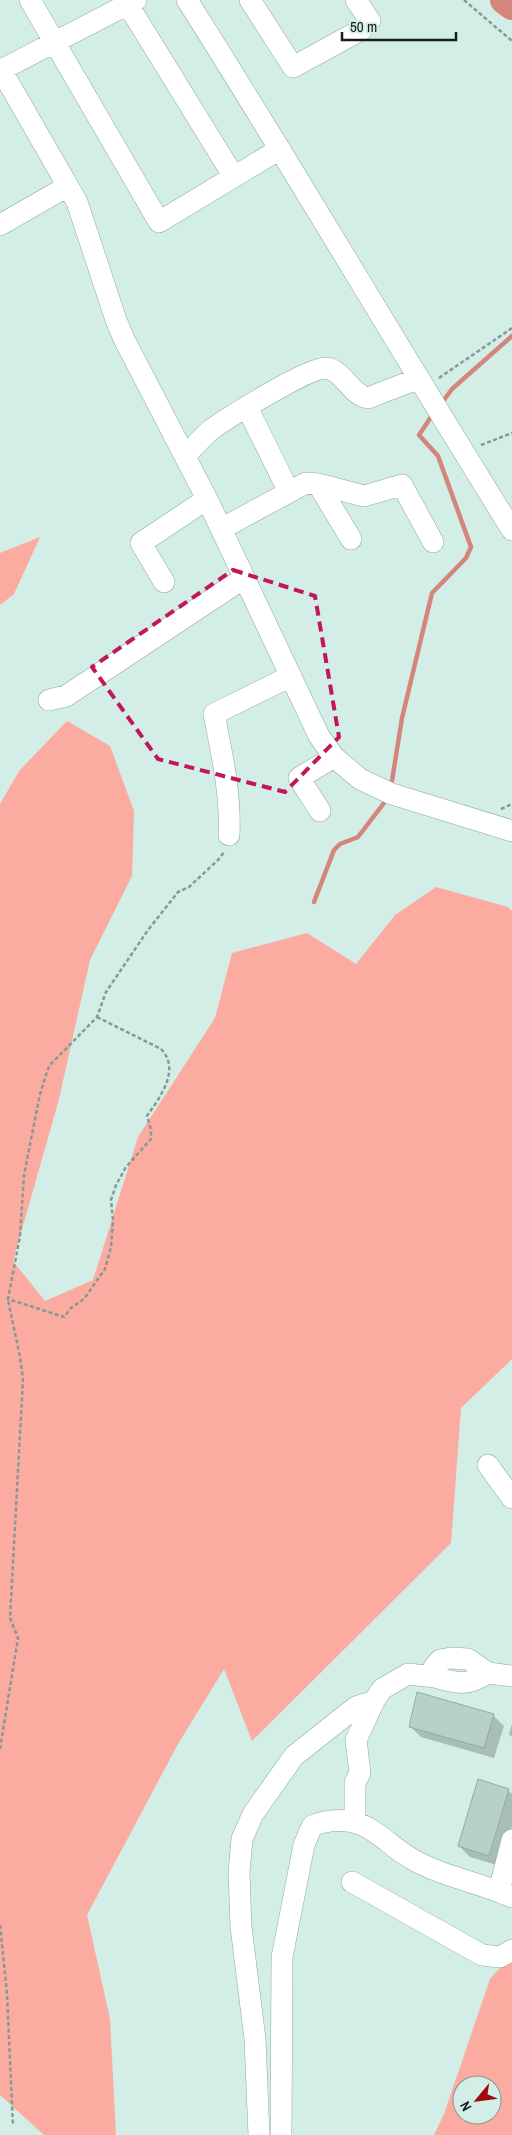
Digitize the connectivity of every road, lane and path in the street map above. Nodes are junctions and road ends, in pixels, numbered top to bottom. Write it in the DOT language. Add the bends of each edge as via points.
graph roads {
  1 [pos="30,0"];
  2 [pos="187,0"];
  3 [pos="250,0"];
  4 [pos="356,0"];
  5 [pos="464,0"];
  6 [pos="130,2"];
  7 [pos="512,41"];
  8 [pos="53,43"];
  9 [pos="0,69"];
  10 [pos="280,149"];
  11 [pos="234,177"];
  12 [pos="68,186"];
  13 [pos="0,225"];
  14 [pos="512,328"];
  15 [pos="429,397"];
  16 [pos="247,407"];
  17 [pos="512,433"];
  18 [pos="463,452"];
  19 [pos="185,456"];
  20 [pos="318,484"];
  21 [pos="289,492"];
  22 [pos="207,499"];
  23 [pos="221,529"];
  24 [pos="512,530"];
  25 [pos="351,539"];
  26 [pos="433,542"];
  27 [pos="244,578"];
  28 [pos="164,582"];
  29 [pos="291,676"];
  30 [pos="49,700"];
  31 [pos="334,757"];
  32 [pos="320,811"];
  33 [pos="512,831"];
  34 [pos="229,835"];
  35 [pos="97,1017"];
  36 [pos="8,1299"];
  37 [pos="488,1465"];
  38 [pos="512,1498"];
  39 [pos="512,1676"];
  40 [pos="374,1700"];
  41 [pos="0,1749"];
  42 [pos="355,1822"];
  43 [pos="512,1840"];
  44 [pos="352,1882"];
  45 [pos="505,1894"];
  46 [pos="0,1924"];
  47 [pos="512,1950"];
  48 [pos="13,2126"];
  49 [pos="248,2135"];
  50 [pos="258,2135"];
  51 [pos="281,2135"];
  1 -- 8 [label="street"];
  2 -- 10 [label="street"];
  3 -- 4 [label="street" via="293,67 361,30 370,21"];
  5 -- 7 [label="path"];
  6 -- 8 [label="street"];
  6 -- 11 [label="street"];
  8 -- 9 [label="street"];
  8 -- 11 [label="street" via="159,222"];
  9 -- 12 [label="street"];
  10 -- 11 [label="street"];
  10 -- 15 [label="street"];
  12 -- 13 [label="street"];
  12 -- 19 [label="street" via="82,214 124,339"];
  14 -- 15 [label="path"];
  15 -- 16 [label="street" via="362,397 335,371 327,368 317,369"];
  15 -- 18 [label="street"];
  16 -- 19 [label="street" via="212,429"];
  16 -- 21 [label="street"];
  17 -- 18 [label="path"];
  18 -- 24 [label="street"];
  19 -- 22 [label="street"];
  20 -- 21 [label="street" via="306,483"];
  20 -- 25 [label="street"];
  20 -- 26 [label="street" via="364,496 402,484"];
  21 -- 23 [label="street"];
  22 -- 23 [label="street"];
  22 -- 28 [label="street" via="141,543"];
  23 -- 27 [label="street"];
  27 -- 29 [label="street"];
  27 -- 30 [label="street" via="66,696"];
  29 -- 31 [label="street" via="319,736"];
  29 -- 34 [label="street" via="214,714 228,784"];
  31 -- 32 [label="street" via="299,778"];
  31 -- 33 [label="street" via="360,779 389,793"];
  34 -- 35 [label="path" via="218,860 189,887 178,892 148,930 106,992"];
  35 -- 36 [label="path" via="49,1066 40,1094 24,1175 20,1236"];
  35 -- 36 [label="path" via="167,1055 167,1086 147,1116 151,1139 126,1167 116,1185 111,1200 113,1221 107,1262 84,1298 64,1318"];
  36 -- 41 [label="path" via="23,1379 10,1618 18,1638"];
  37 -- 38 [label="street"];
  39 -- 40 [label="street" via="488,1673 473,1683 408,1674 382,1689"];
  40 -- 42 [label="street" via="356,1740 360,1773 355,1783"];
  40 -- 50 [label="street" via="356,1707 294,1756 253,1814 242,1838 241,1927 255,2039"];
  42 -- 45 [label="street" via="423,1864"];
  42 -- 51 [label="street" via="328,1819 312,1826 304,1844 282,1956"];
  43 -- 45 [label="street"];
  44 -- 47 [label="street" via="482,1955 500,1957"];
  46 -- 48 [label="path"];
  49 -- 50 [label="street"];
}
